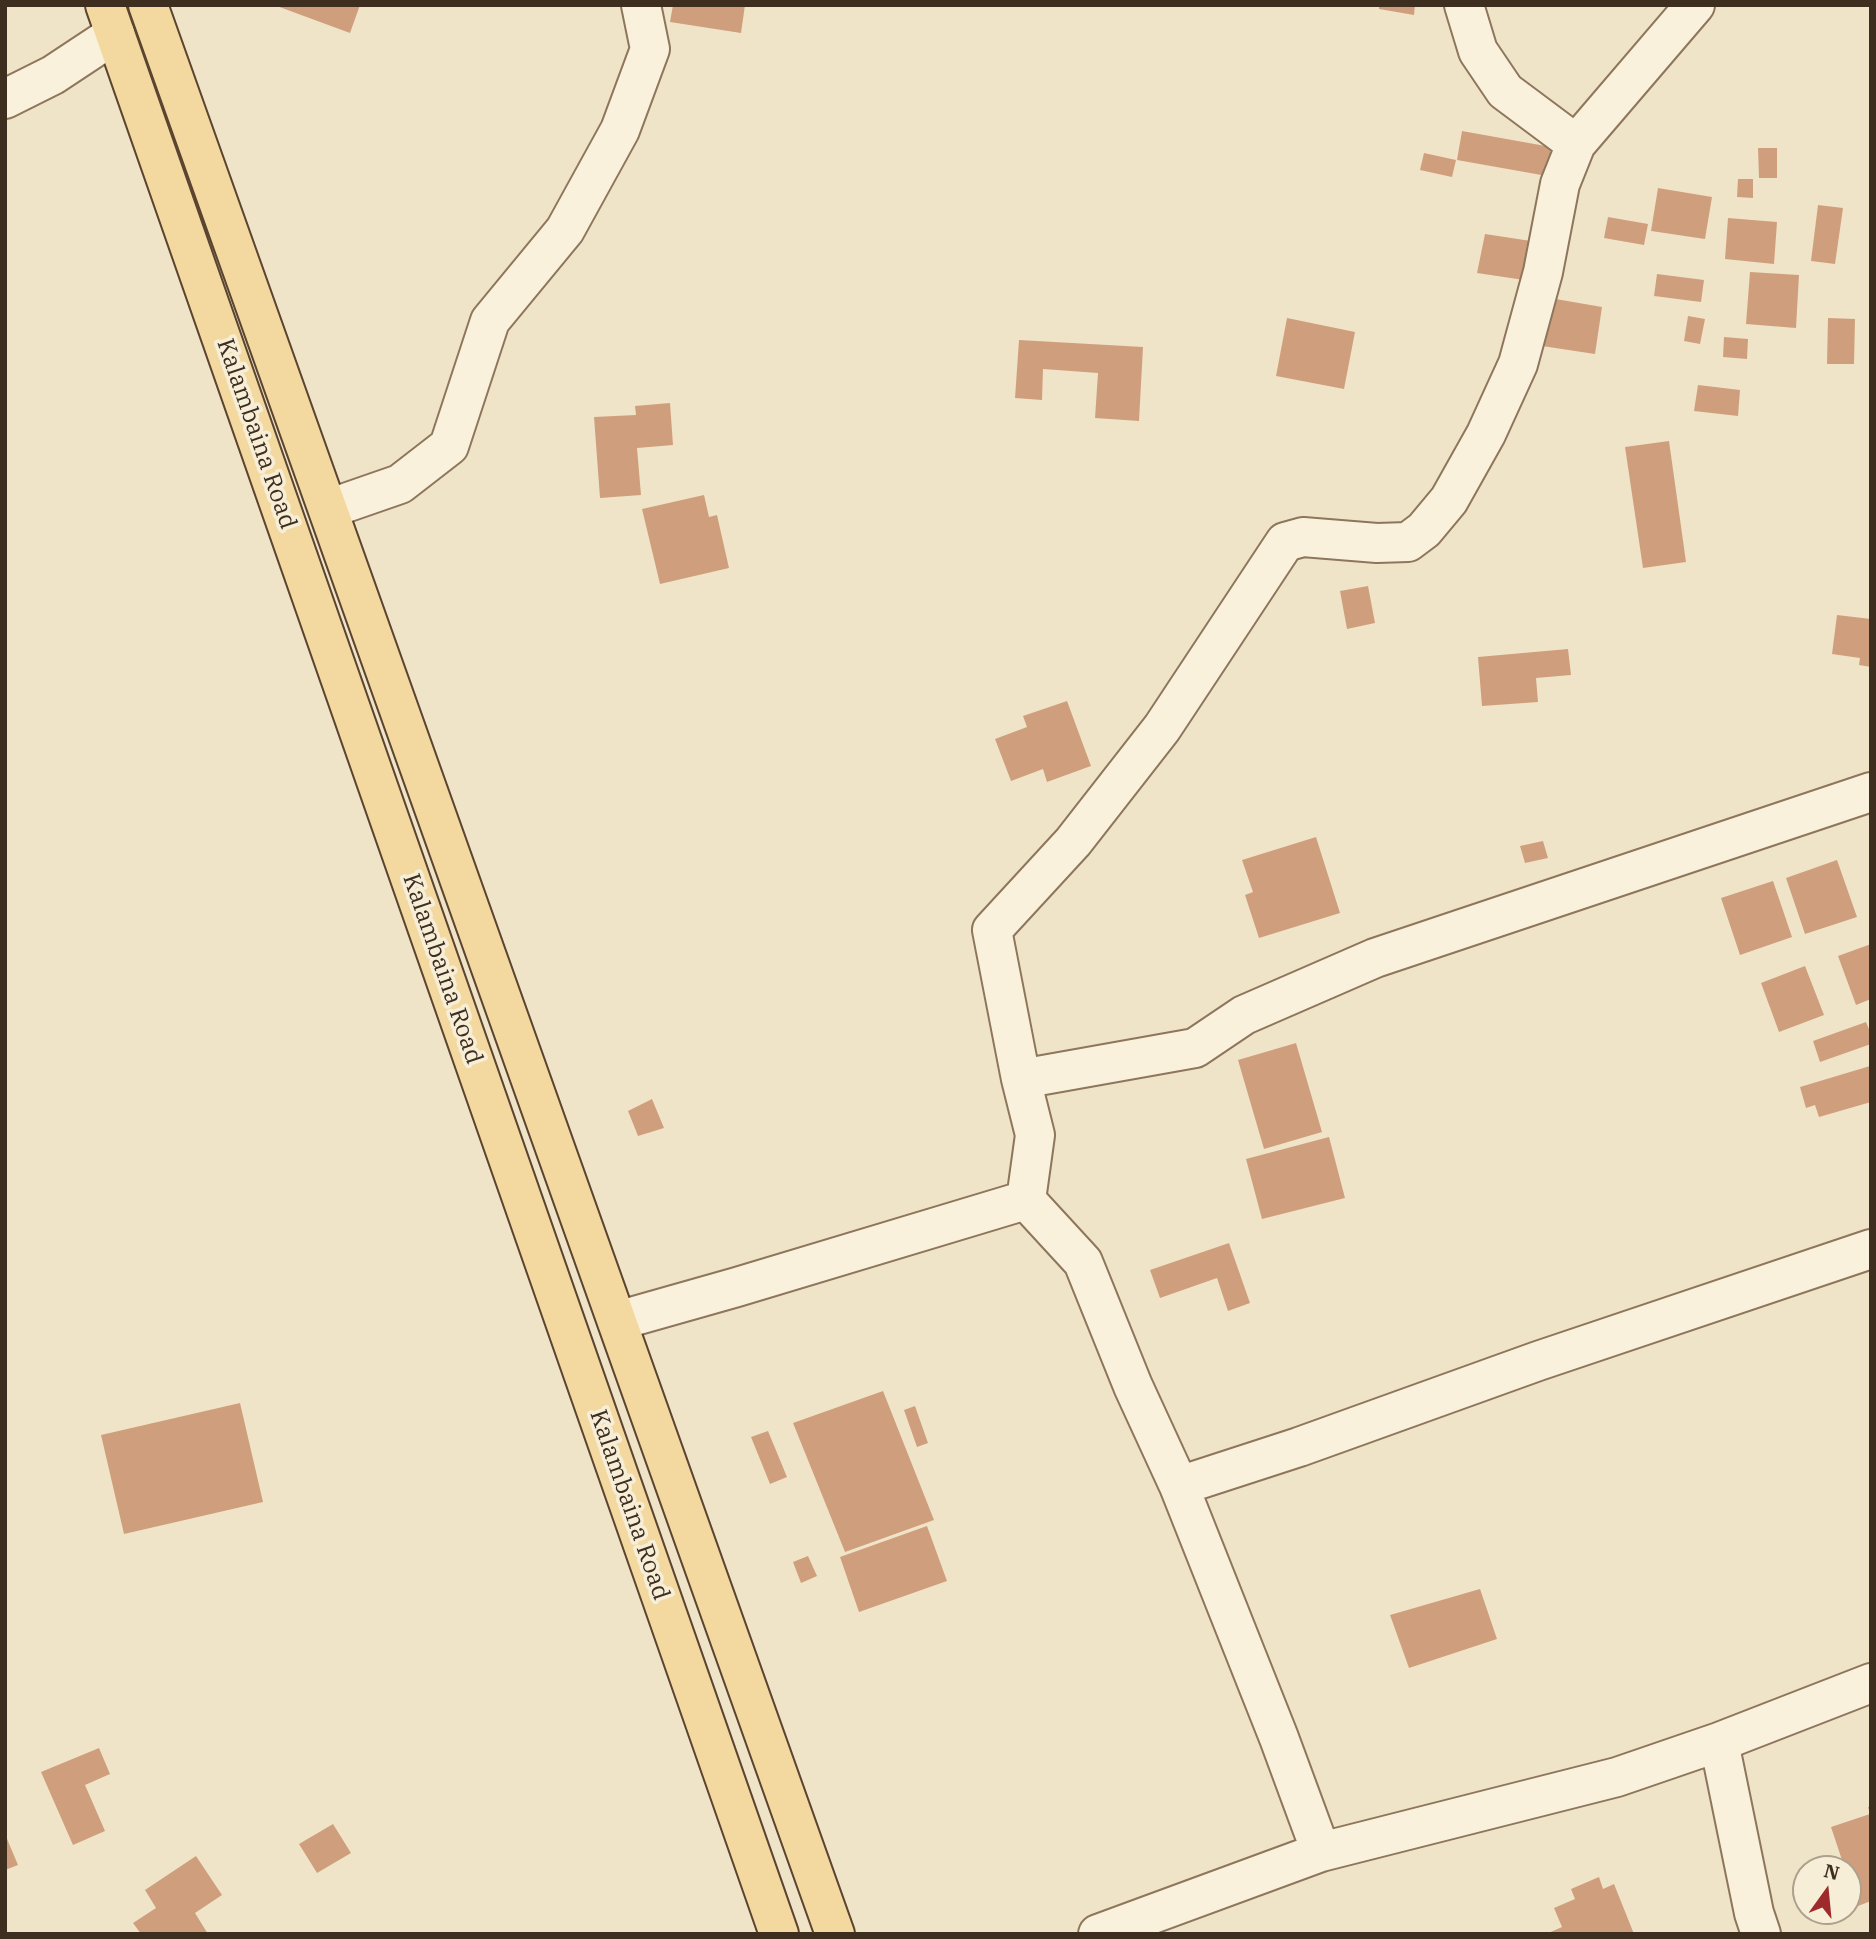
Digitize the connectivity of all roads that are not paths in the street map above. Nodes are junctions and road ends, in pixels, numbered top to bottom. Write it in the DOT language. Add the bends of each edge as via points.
graph roads {
  1 [pos="148,5"];
  2 [pos="641,5"];
  3 [pos="1464,5"];
  4 [pos="1695,5"];
  5 [pos="110,19"];
  6 [pos="5,99"];
  7 [pos="1576,144"];
  8 [pos="328,509"];
  9 [pos="1871,792"];
  10 [pos="1021,1079"];
  11 [pos="1026,1200"];
  12 [pos="1871,1249"];
  13 [pos="617,1321"];
  14 [pos="1179,1486"];
  15 [pos="1871,1683"];
  16 [pos="1719,1742"];
  17 [pos="1321,1852"];
  18 [pos="779,1934"];
  19 [pos="835,1934"];
  20 [pos="1098,1934"];
  21 [pos="1761,1934"];
  1 -- 8 [label="main road"];
  2 -- 8 [label="street" via="650,49 620,130 565,230 490,321 449,446 400,484"];
  3 -- 7 [label="street" via="1478,51 1505,91"];
  4 -- 7 [label="street"];
  5 -- 6 [label="street" via="53,75"];
  5 -- 18 [label="main road, Kalambaina Road"];
  7 -- 10 [label="street" via="1560,184 1518,364 1449,500 1408,542 1303,537 1285,542 1162,728 1073,842 992,930"];
  8 -- 13 [label="main road"];
  9 -- 10 [label="street" via="1375,958 1244,1015 1195,1048"];
  10 -- 11 [label="street" via="1035,1135"];
  11 -- 13 [label="street"];
  11 -- 14 [label="street" via="1083,1262"];
  12 -- 14 [label="street"];
  13 -- 19 [label="main road"];
  14 -- 17 [label="street"];
  15 -- 16 [label="street"];
  16 -- 17 [label="street" via="1617,1777"];
  16 -- 21 [label="street"];
  17 -- 20 [label="street"];
}
